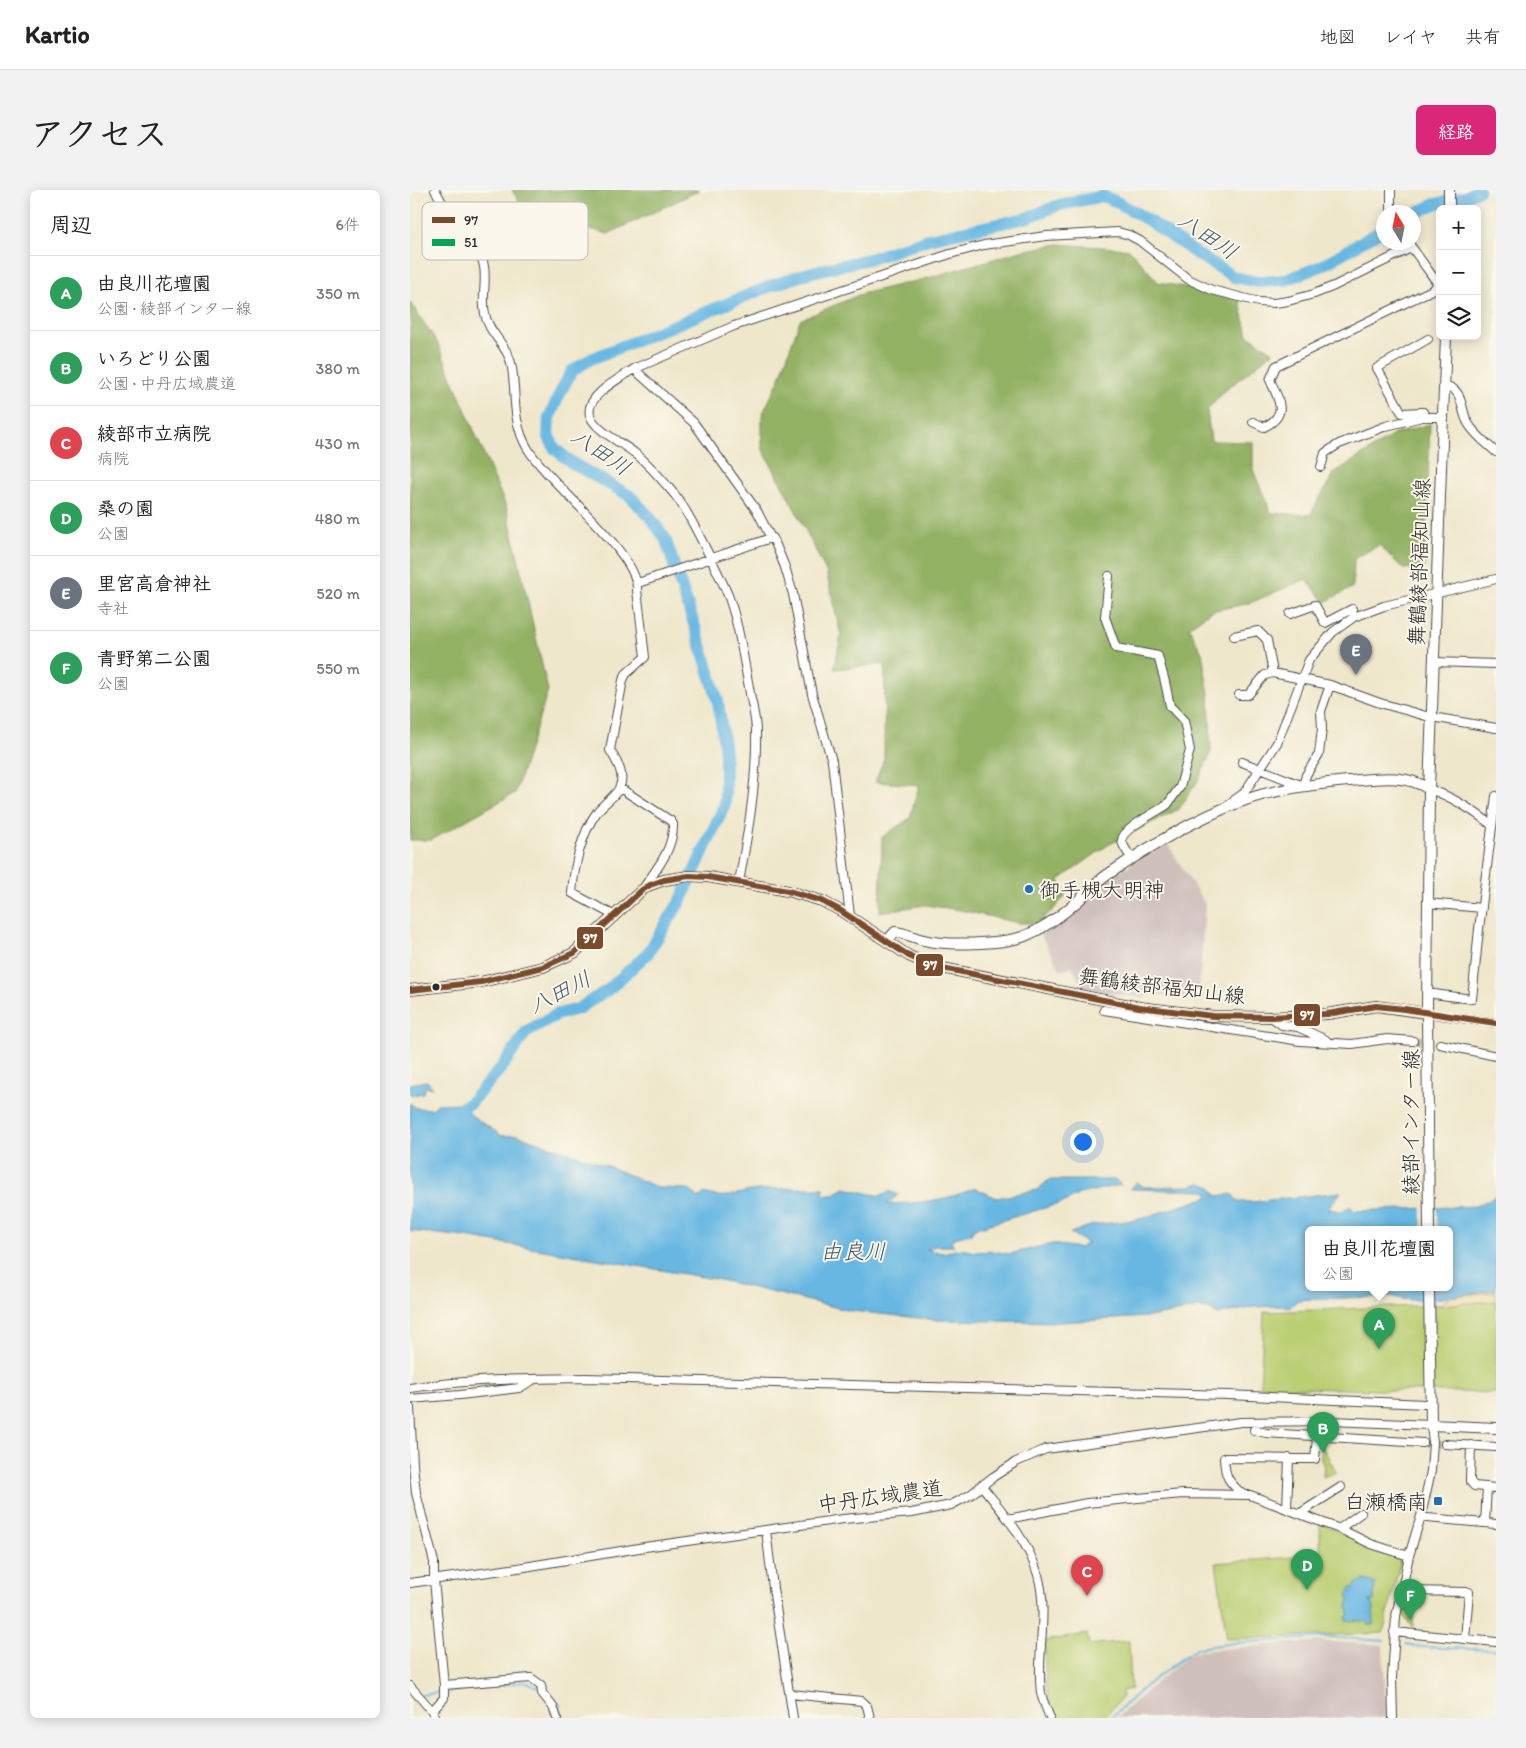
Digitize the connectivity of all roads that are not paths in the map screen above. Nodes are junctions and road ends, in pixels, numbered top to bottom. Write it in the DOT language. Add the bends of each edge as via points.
graph roads {
  1 [pos="435,190"];
  2 [pos="1391,190"];
  3 [pos="1449,190"];
  4 [pos="442,202"];
  5 [pos="1392,205"];
  6 [pos="1449,205"];
  7 [pos="1401,250"];
  8 [pos="1414,250"];
  9 [pos="482,260"];
  10 [pos="1436,279"];
  11 [pos="1436,287"];
  12 [pos="1428,339"];
  13 [pos="1446,340"];
  14 [pos="634,369"];
  15 [pos="1444,386"];
  16 [pos="1442,416"];
  17 [pos="1426,417"];
  18 [pos="1253,422"];
  19 [pos="1496,452"];
  20 [pos="1321,467"];
  21 [pos="771,538"];
  22 [pos="711,558"];
  23 [pos="1109,576"];
  24 [pos="1496,579"];
  25 [pos="638,583"];
  26 [pos="1437,592"];
  27 [pos="1290,614"];
  28 [pos="1354,616"];
  29 [pos="1234,636"];
  30 [pos="1435,662"];
  31 [pos="1496,664"];
  32 [pos="1273,673"];
  33 [pos="1301,680"];
  34 [pos="1330,685"];
  35 [pos="1239,695"];
  36 [pos="1432,717"];
  37 [pos="1496,728"];
  38 [pos="1242,762"];
  39 [pos="1260,768"];
  40 [pos="1303,786"];
  41 [pos="620,788"];
  42 [pos="1429,789"];
  43 [pos="1496,796"];
  44 [pos="1223,809"];
  45 [pos="1492,825"];
  46 [pos="1132,858"];
  47 [pos="1493,858"];
  48 [pos="739,882"];
  49 [pos="646,887"];
  50 [pos="1428,903"];
  51 [pos="1482,908"];
  52 [pos="614,916"];
  53 [pos="850,916"];
  54 [pos="887,941"];
  55 [pos="410,990"];
  56 [pos="1434,994"];
  57 [pos="1104,1010"];
  58 [pos="1427,1013"];
  59 [pos="1271,1017"];
  60 [pos="1496,1023"];
  61 [pos="1414,1041"];
  62 [pos="1331,1043"];
  63 [pos="1440,1044"];
  64 [pos="1496,1056"];
  65 [pos="1429,1226"];
  66 [pos="1430,1291"];
  67 [pos="534,1379"];
  68 [pos="410,1388"];
  69 [pos="410,1399"];
  70 [pos="1427,1401"];
  71 [pos="410,1408"];
  72 [pos="1431,1424"];
  73 [pos="1496,1428"];
  74 [pos="1254,1430"];
  75 [pos="1316,1437"];
  76 [pos="1423,1443"];
  77 [pos="1446,1444"];
  78 [pos="1471,1445"];
  79 [pos="1496,1447"];
  80 [pos="1289,1458"];
  81 [pos="981,1485"];
  82 [pos="1341,1487"];
  83 [pos="1487,1487"];
  84 [pos="1496,1488"];
  85 [pos="1242,1494"];
  86 [pos="1287,1509"];
  87 [pos="1361,1513"];
  88 [pos="1299,1514"];
  89 [pos="1421,1516"];
  90 [pos="1008,1519"];
  91 [pos="1485,1523"];
  92 [pos="1496,1524"];
  93 [pos="1340,1529"];
  94 [pos="766,1530"];
  95 [pos="1409,1556"];
  96 [pos="434,1580"];
  97 [pos="410,1583"];
  98 [pos="1402,1592"];
  99 [pos="1394,1632"];
  100 [pos="1465,1639"];
  101 [pos="1496,1642"];
  102 [pos="444,1685"];
  103 [pos="410,1686"];
  104 [pos="790,1694"];
  105 [pos="434,1715"];
  106 [pos="557,1718"];
  107 [pos="793,1718"];
  108 [pos="870,1718"];
  109 [pos="1050,1718"];
  110 [pos="1393,1718"];
  1 -- 4 [label="street"];
  2 -- 5 [label="street"];
  3 -- 6 [label="main road"];
  7 -- 14 [label="street" via="1321,292 1274,303 1253,302 1212,290 1188,279 1140,240 1118,232 1046,236 984,245 734,326"];
  8 -- 10 [label="street"];
  9 -- 25 [label="street" via="485,317 510,357 515,407 527,448 552,480 609,537"];
  11 -- 18 [label="street" via="1276,366 1270,380 1278,397 1279,416 1264,427"];
  12 -- 17 [label="street" via="1377,368 1402,413 1423,412"];
  13 -- 15 [label="main road, 舞鶴綾部福知山線"];
  14 -- 21 [label="street" via="694,423 757,511"];
  14 -- 22 [label="street" via="595,396 590,405 590,417 594,424 637,454 674,494"];
  15 -- 16 [label="main road, 舞鶴綾部福知山線"];
  15 -- 19 [label="street" via="1459,394 1467,422"];
  16 -- 17 [label="street"];
  16 -- 26 [label="main road, 舞鶴綾部福知山線"];
  17 -- 20 [label="street" via="1386,426 1339,444 1325,453"];
  21 -- 22 [label="street"];
  21 -- 53 [label="street" via="793,594 812,694 832,761"];
  22 -- 25 [label="street"];
  22 -- 48 [label="street" via="735,618 756,715 751,810"];
  23 -- 46 [label="street" via="1105,617 1116,648 1158,656 1170,706 1184,721 1190,750 1180,787 1170,802 1122,837 1122,843"];
  24 -- 26 [label="street"];
  25 -- 41 [label="street" via="645,656 623,680 610,750 620,769"];
  26 -- 28 [label="street"];
  26 -- 30 [label="main road, 舞鶴綾部福知山線"];
  27 -- 28 [label="street" via="1315,605 1325,623 1352,609"];
  28 -- 33 [label="street" via="1333,632 1309,660"];
  29 -- 32 [label="street" via="1258,631 1267,640"];
  30 -- 31 [label="street"];
  30 -- 36 [label="main road, 舞鶴綾部福知山線"];
  32 -- 33 [label="street"];
  32 -- 35 [label="street" via="1265,675 1248,695"];
  33 -- 34 [label="street"];
  33 -- 39 [label="street" via="1277,742"];
  34 -- 36 [label="street" via="1380,704"];
  34 -- 40 [label="street" via="1321,712 1319,754"];
  36 -- 37 [label="street"];
  36 -- 42 [label="main road, 舞鶴綾部福知山線"];
  38 -- 39 [label="street"];
  39 -- 40 [label="street"];
  39 -- 44 [label="street" via="1244,793"];
  40 -- 42 [label="main road" via="1382,778 1405,779"];
  40 -- 44 [label="main road"];
  41 -- 49 [label="street" via="673,824 662,861"];
  41 -- 52 [label="street" via="592,820 574,871 572,893"];
  42 -- 45 [label="street" via="1447,795"];
  42 -- 50 [label="main road, 舞鶴綾部福知山線"];
  43 -- 45 [label="street"];
  44 -- 46 [label="main road"];
  45 -- 47 [label="street"];
  46 -- 54 [label="main road" via="1050,923 1021,937 954,944 895,932"];
  47 -- 51 [label="street"];
  48 -- 49 [label="main road, 舞鶴綾部福知山線" via="689,876"];
  48 -- 53 [label="main road, 舞鶴綾部福知山線" via="788,891 822,902"];
  49 -- 52 [label="main road, 舞鶴綾部福知山線"];
  50 -- 51 [label="street"];
  50 -- 58 [label="main road, 舞鶴綾部福知山線"];
  51 -- 56 [label="street" via="1472,999"];
  52 -- 55 [label="main road, 舞鶴綾部福知山線" via="574,953 543,967 481,982"];
  53 -- 54 [label="main road, 舞鶴綾部福知山線"];
  54 -- 59 [label="main road, 舞鶴綾部福知山線" via="932,966 980,976 1139,1007 1213,1016"];
  57 -- 62 [label="street"];
  58 -- 59 [label="main road, 舞鶴綾部福知山線" via="1376,1006 1327,1014"];
  58 -- 60 [label="street"];
  58 -- 65 [label="main road, 綾部インター線"];
  59 -- 62 [label="street" via="1282,1025 1298,1027"];
  61 -- 62 [label="street" via="1387,1038 1352,1044"];
  63 -- 64 [label="street"];
  66 -- 70 [label="main road"];
  67 -- 68 [label="street" via="439,1383"];
  67 -- 69 [label="street" via="519,1388"];
  67 -- 70 [label="street" via="978,1387"];
  70 -- 72 [label="main road"];
  71 -- 96 [label="street" via="412,1465 434,1562"];
  72 -- 73 [label="main road"];
  72 -- 81 [label="street, 中丹広域農道" via="1331,1420 1224,1424 1046,1449 1016,1462"];
  72 -- 89 [label="street" via="1432,1471"];
  74 -- 75 [label="street" via="1266,1434"];
  75 -- 76 [label="street"];
  75 -- 80 [label="street" via="1314,1459"];
  77 -- 78 [label="street"];
  78 -- 79 [label="street"];
  78 -- 83 [label="street" via="1470,1481 1474,1486"];
  80 -- 85 [label="street" via="1224,1458 1229,1482"];
  80 -- 86 [label="street"];
  81 -- 90 [label="street"];
  81 -- 94 [label="street, 中丹広域農道" via="951,1505"];
  82 -- 88 [label="street"];
  83 -- 84 [label="street"];
  83 -- 91 [label="street"];
  85 -- 86 [label="street" via="1250,1494"];
  85 -- 90 [label="street" via="1129,1498"];
  86 -- 88 [label="street"];
  87 -- 93 [label="street"];
  88 -- 93 [label="street"];
  89 -- 91 [label="street"];
  89 -- 95 [label="street"];
  90 -- 109 [label="street" via="1039,1576 1041,1693"];
  91 -- 92 [label="street"];
  93 -- 95 [label="street"];
  94 -- 96 [label="street, 中丹広域農道"];
  94 -- 104 [label="street"];
  95 -- 98 [label="street"];
  96 -- 97 [label="street, 中丹広域農道"];
  96 -- 102 [label="street"];
  98 -- 99 [label="street"];
  98 -- 100 [label="street" via="1470,1592"];
  99 -- 100 [label="street"];
  99 -- 110 [label="street"];
  100 -- 101 [label="street"];
  102 -- 105 [label="street" via="444,1698"];
  102 -- 106 [label="street" via="531,1678 541,1685 542,1693"];
  103 -- 105 [label="street"];
  104 -- 107 [label="street"];
  104 -- 108 [label="street" via="862,1701"];
}
